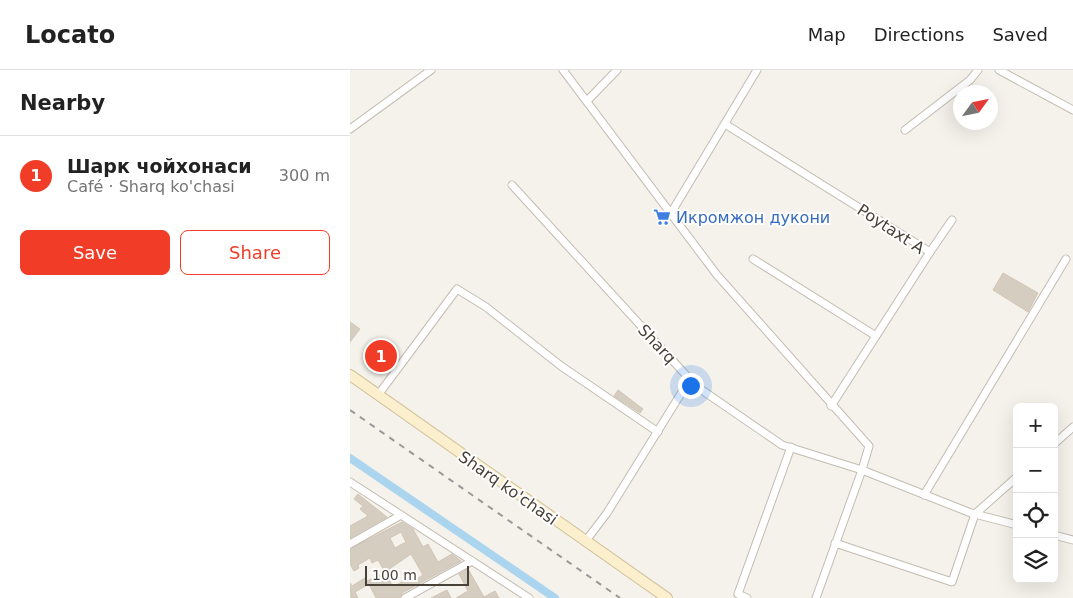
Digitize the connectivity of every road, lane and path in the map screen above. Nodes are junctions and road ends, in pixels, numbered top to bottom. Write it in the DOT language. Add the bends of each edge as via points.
graph roads {
  1 [pos="431,70"];
  2 [pos="563,70"];
  3 [pos="617,70"];
  4 [pos="757,70"];
  5 [pos="978,70"];
  6 [pos="998,70"];
  7 [pos="587,102"];
  8 [pos="1073,110"];
  9 [pos="725,124"];
  10 [pos="350,129"];
  11 [pos="905,130"];
  12 [pos="512,185"];
  13 [pos="671,213"];
  14 [pos="952,220"];
  15 [pos="930,252"];
  16 [pos="753,259"];
  17 [pos="1066,259"];
  18 [pos="876,336"];
  19 [pos="350,376"];
  20 [pos="690,379"];
  21 [pos="378,395"];
  22 [pos="832,406"];
  23 [pos="1073,427"];
  24 [pos="658,432"];
  25 [pos="1058,440"];
  26 [pos="791,447"];
  27 [pos="862,470"];
  28 [pos="1013,481"];
  29 [pos="350,482"];
  30 [pos="924,495"];
  31 [pos="975,514"];
  32 [pos="401,515"];
  33 [pos="1013,524"];
  34 [pos="1058,536"];
  35 [pos="1073,540"];
  36 [pos="585,542"];
  37 [pos="836,543"];
  38 [pos="350,544"];
  39 [pos="472,561"];
  40 [pos="405,598"];
  41 [pos="530,598"];
  42 [pos="667,598"];
  43 [pos="747,598"];
  44 [pos="816,598"];
  1 -- 10 [label="street"];
  2 -- 7 [label="street"];
  3 -- 7 [label="street"];
  4 -- 9 [label="street"];
  5 -- 11 [label="street" via="970,80"];
  6 -- 8 [label="street"];
  7 -- 13 [label="street"];
  9 -- 13 [label="street"];
  9 -- 15 [label="street, Poytaxt A"];
  12 -- 20 [label="street, Sharq"];
  13 -- 22 [label="street" via="717,275"];
  14 -- 15 [label="street"];
  15 -- 18 [label="street, Poytaxt A"];
  16 -- 18 [label="street"];
  17 -- 30 [label="street"];
  18 -- 22 [label="street, Poytaxt A"];
  19 -- 21 [label="main road, Sharq ko'chasi"];
  20 -- 24 [label="street"];
  20 -- 26 [label="street, Sharq" via="782,445"];
  21 -- 24 [label="street" via="457,290 486,306 561,366"];
  21 -- 36 [label="main road, Sharq ko'chasi"];
  22 -- 27 [label="street" via="868,446"];
  23 -- 25 [label="street"];
  24 -- 36 [label="street" via="607,514"];
  26 -- 27 [label="street, Sharq"];
  26 -- 43 [label="street" via="738,594"];
  27 -- 30 [label="street, Sharq"];
  27 -- 37 [label="street"];
  28 -- 31 [label="street"];
  29 -- 32 [label="street"];
  30 -- 31 [label="street, Sharq"];
  31 -- 33 [label="street, Sharq"];
  31 -- 37 [label="street" via="952,582"];
  32 -- 38 [label="street"];
  32 -- 39 [label="street"];
  34 -- 35 [label="street"];
  36 -- 42 [label="main road, Sharq ko'chasi"];
  37 -- 44 [label="street"];
  39 -- 40 [label="street"];
  39 -- 41 [label="street"];
}
